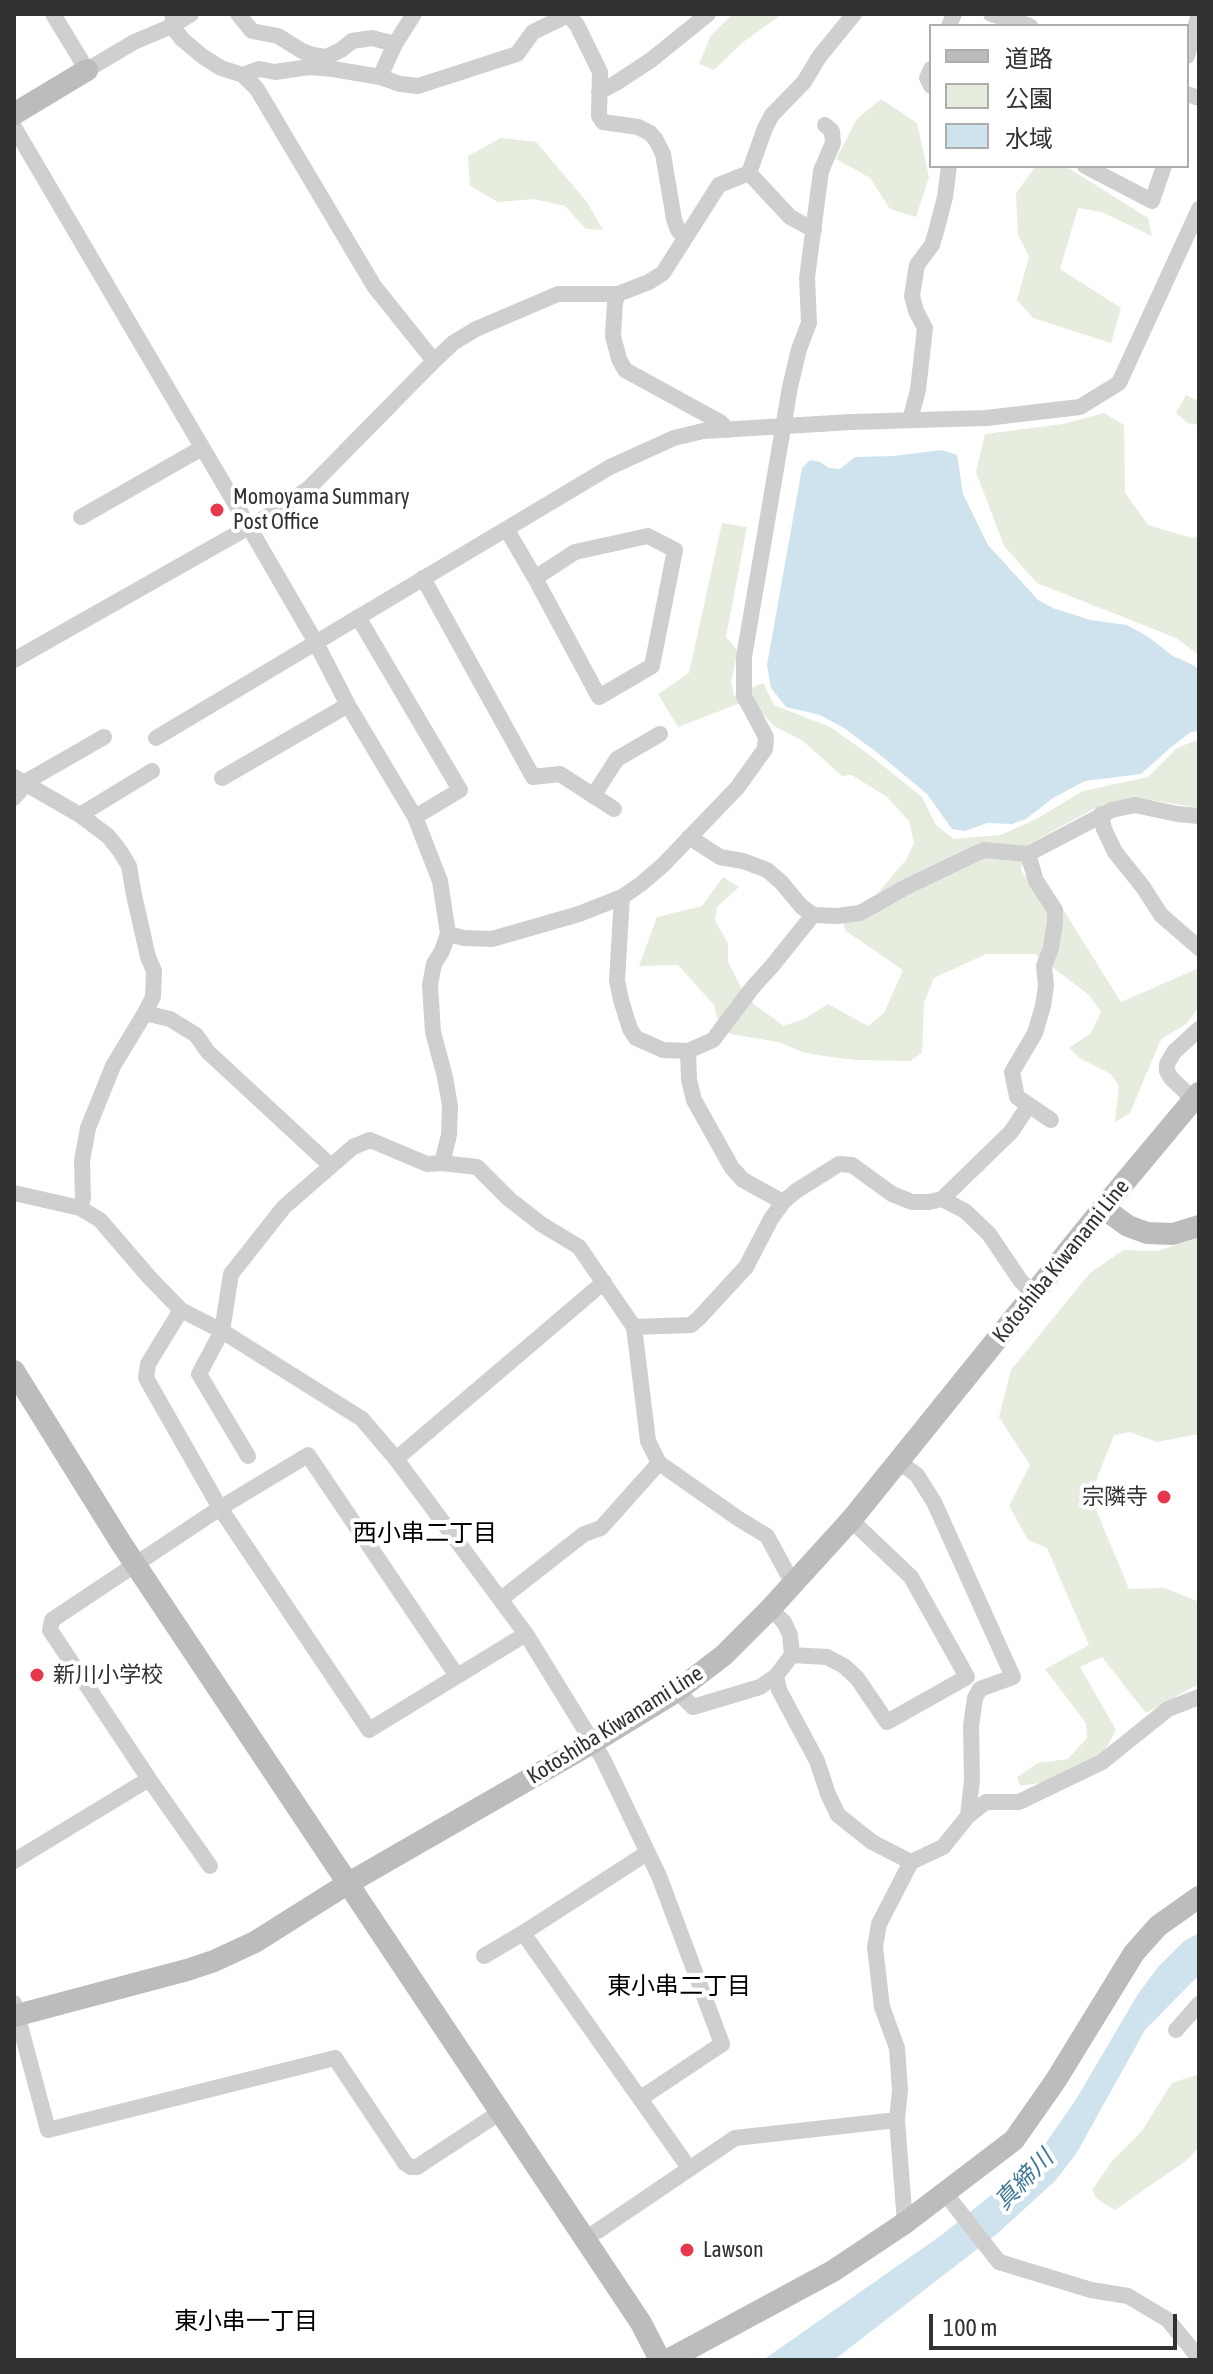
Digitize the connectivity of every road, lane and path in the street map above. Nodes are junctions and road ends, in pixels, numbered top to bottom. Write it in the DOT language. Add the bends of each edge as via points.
graph roads {
  1 [pos="53,14"];
  2 [pos="191,14"];
  3 [pos="238,14"];
  4 [pos="414,14"];
  5 [pos="708,14"];
  6 [pos="854,14"];
  7 [pos="991,14"];
  8 [pos="1199,14"];
  9 [pos="1015,17"];
  10 [pos="173,20"];
  11 [pos="395,44"];
  12 [pos="1189,49"];
  13 [pos="87,70"];
  14 [pos="243,75"];
  15 [pos="380,77"];
  16 [pos="599,92"];
  17 [pos="14,114"];
  18 [pos="825,125"];
  19 [pos="14,127"];
  20 [pos="949,168"];
  21 [pos="1089,168"];
  22 [pos="1163,168"];
  23 [pos="749,173"];
  24 [pos="1199,209"];
  25 [pos="814,230"];
  26 [pos="684,236"];
  27 [pos="618,294"];
  28 [pos="434,361"];
  29 [pos="910,420"];
  30 [pos="783,427"];
  31 [pos="728,430"];
  32 [pos="202,448"];
  33 [pos="81,517"];
  34 [pos="249,527"];
  35 [pos="507,530"];
  36 [pos="423,578"];
  37 [pos="535,578"];
  38 [pos="358,617"];
  39 [pos="315,641"];
  40 [pos="14,660"];
  41 [pos="348,705"];
  42 [pos="660,734"];
  43 [pos="104,737"];
  44 [pos="156,738"];
  45 [pos="152,771"];
  46 [pos="222,778"];
  47 [pos="20,781"];
  48 [pos="593,796"];
  49 [pos="14,798"];
  50 [pos="614,809"];
  51 [pos="1101,814"];
  52 [pos="80,815"];
  53 [pos="1199,816"];
  54 [pos="415,817"];
  55 [pos="689,837"];
  56 [pos="1028,854"];
  57 [pos="622,897"];
  58 [pos="813,915"];
  59 [pos="448,934"];
  60 [pos="1199,948"];
  61 [pos="145,1013"];
  62 [pos="1199,1029"];
  63 [pos="688,1051"];
  64 [pos="1196,1096"];
  65 [pos="1029,1105"];
  66 [pos="1051,1120"];
  67 [pos="442,1163"];
  68 [pos="330,1165"];
  69 [pos="14,1193"];
  70 [pos="942,1199"];
  71 [pos="783,1202"];
  72 [pos="80,1208"];
  73 [pos="1103,1208"];
  74 [pos="1199,1226"];
  75 [pos="604,1282"];
  76 [pos="1034,1295"];
  77 [pos="181,1310"];
  78 [pos="634,1327"];
  79 [pos="222,1331"];
  80 [pos="14,1371"];
  81 [pos="248,1456"];
  82 [pos="396,1459"];
  83 [pos="899,1462"];
  84 [pos="659,1463"];
  85 [pos="220,1508"];
  86 [pos="851,1520"];
  87 [pos="135,1564"];
  88 [pos="793,1584"];
  89 [pos="501,1599"];
  90 [pos="770,1609"];
  91 [pos="526,1634"];
  92 [pos="792,1655"];
  93 [pos="457,1676"];
  94 [pos="776,1676"];
  95 [pos="677,1691"];
  96 [pos="1199,1697"];
  97 [pos="592,1743"];
  98 [pos="149,1779"];
  99 [pos="968,1816"];
  100 [pos="647,1853"];
  101 [pos="14,1861"];
  102 [pos="911,1862"];
  103 [pos="210,1866"];
  104 [pos="347,1884"];
  105 [pos="1199,1897"];
  106 [pos="523,1933"];
  107 [pos="484,1956"];
  108 [pos="1199,2004"];
  109 [pos="15,2011"];
  110 [pos="1176,2030"];
  111 [pos="641,2098"];
  112 [pos="499,2113"];
  113 [pos="897,2120"];
  114 [pos="689,2168"];
  115 [pos="949,2198"];
  116 [pos="905,2223"];
  117 [pos="585,2238"];
  118 [pos="1199,2358"];
  119 [pos="660,2360"];
  120 [pos="668,2360"];
  1 -- 13 [label="street"];
  2 -- 10 [label="street"];
  3 -- 11 [label="street" via="252,31 278,36 313,55 326,57 352,41 372,38"];
  4 -- 11 [label="street"];
  5 -- 16 [label="street" via="651,60"];
  6 -- 23 [label="street" via="804,82 772,115"];
  7 -- 9 [label="street"];
  8 -- 12 [label="street"];
  10 -- 13 [label="street"];
  10 -- 14 [label="street" via="182,39 202,56"];
  11 -- 15 [label="street"];
  13 -- 17 [label="street"];
  14 -- 15 [label="street" via="259,69 309,67"];
  14 -- 28 [label="street" via="257,89 374,286"];
  15 -- 16 [label="street" via="418,86 438,81 517,54 533,32 566,16 577,25 600,72"];
  16 -- 26 [label="street" via="603,122 638,127 656,140 674,219"];
  18 -- 25 [label="street" via="833,143 821,171"];
  19 -- 32 [label="street"];
  20 -- 29 [label="street" via="937,228 917,265 912,296 925,328"];
  21 -- 22 [label="street" via="1152,201"];
  23 -- 25 [label="street" via="790,217"];
  23 -- 26 [label="street" via="719,185"];
  24 -- 29 [label="street" via="1119,383 1107,392 1080,407"];
  25 -- 30 [label="street" via="807,278 809,323"];
  26 -- 27 [label="street" via="663,273"];
  27 -- 28 [label="street" via="558,294 476,329"];
  27 -- 31 [label="street" via="613,336 625,370"];
  28 -- 34 [label="street" via="309,488"];
  29 -- 30 [label="street"];
  30 -- 31 [label="street"];
  30 -- 55 [label="street" via="744,657 744,696 766,737 765,749 737,788"];
  31 -- 35 [label="street" via="662,443 610,467"];
  32 -- 33 [label="street"];
  32 -- 34 [label="street"];
  34 -- 39 [label="street"];
  34 -- 40 [label="street"];
  35 -- 36 [label="street"];
  35 -- 37 [label="street"];
  36 -- 38 [label="street"];
  36 -- 48 [label="street" via="533,777 560,774"];
  37 -- 37 [label="street" via="599,697 652,666 675,550 648,536 575,552"];
  38 -- 39 [label="street"];
  38 -- 54 [label="street" via="460,790"];
  39 -- 41 [label="street"];
  39 -- 44 [label="street"];
  41 -- 46 [label="street"];
  41 -- 54 [label="street"];
  42 -- 48 [label="street" via="617,759"];
  43 -- 47 [label="street"];
  45 -- 52 [label="street"];
  47 -- 49 [label="street"];
  47 -- 52 [label="street"];
  48 -- 50 [label="street"];
  51 -- 53 [label="street" via="1135,805"];
  51 -- 56 [label="street"];
  51 -- 60 [label="street" via="1115,852 1161,915"];
  52 -- 61 [label="street" via="108,836 129,866 154,971 153,997"];
  54 -- 59 [label="street" via="440,881"];
  55 -- 57 [label="street"];
  55 -- 58 [label="street" via="720,857 767,870"];
  56 -- 58 [label="street" via="984,850 860,913"];
  56 -- 65 [label="street" via="1036,881 1055,910 1043,1006 1035,1033 1012,1072 1017,1097"];
  57 -- 59 [label="street" via="492,939"];
  57 -- 63 [label="street" via="617,980 630,1029 651,1046"];
  58 -- 63 [label="street" via="713,1040"];
  59 -- 67 [label="street" via="430,985 433,1032 450,1106"];
  61 -- 68 [label="street" via="170,1019 196,1035"];
  61 -- 72 [label="street" via="113,1066 88,1128"];
  62 -- 64 [label="street" via="1167,1064 1171,1078"];
  63 -- 71 [label="street" via="694,1100 732,1168"];
  64 -- 73 [label="street, Kotoshiba Kiwanami Line"];
  65 -- 66 [label="street"];
  65 -- 70 [label="street" via="1011,1132"];
  67 -- 68 [label="street" via="427,1164 370,1140"];
  67 -- 75 [label="street" via="477,1167 509,1199 579,1247"];
  68 -- 79 [label="street" via="284,1207 231,1274"];
  69 -- 72 [label="street"];
  70 -- 71 [label="street" via="912,1202 852,1165 839,1164"];
  70 -- 76 [label="street" via="965,1211 989,1234"];
  71 -- 78 [label="street" via="746,1267 691,1325"];
  72 -- 77 [label="street" via="100,1220"];
  73 -- 74 [label="street" via="1147,1233 1173,1234"];
  73 -- 76 [label="street, Kotoshiba Kiwanami Line"];
  75 -- 78 [label="street"];
  75 -- 82 [label="street"];
  76 -- 83 [label="street, Kotoshiba Kiwanami Line"];
  77 -- 79 [label="street"];
  77 -- 85 [label="street" via="148,1364 146,1378"];
  78 -- 84 [label="street" via="648,1441"];
  79 -- 81 [label="street" via="199,1374"];
  79 -- 82 [label="street" via="362,1419"];
  80 -- 87 [label="street"];
  82 -- 89 [label="street"];
  83 -- 86 [label="street, Kotoshiba Kiwanami Line"];
  83 -- 99 [label="street" via="917,1475 934,1502 1013,1677 980,1689 975,1698"];
  84 -- 88 [label="street" via="767,1536"];
  84 -- 89 [label="street" via="601,1528 584,1534"];
  85 -- 87 [label="street"];
  85 -- 93 [label="street" via="308,1455"];
  85 -- 93 [label="street" via="369,1730"];
  86 -- 88 [label="street, Kotoshiba Kiwanami Line"];
  86 -- 92 [label="street" via="911,1577 967,1677 887,1722 844,1666 827,1657"];
  87 -- 98 [label="street" via="52,1620 50,1630"];
  87 -- 104 [label="street"];
  88 -- 90 [label="street, Kotoshiba Kiwanami Line"];
  89 -- 91 [label="street"];
  90 -- 92 [label="street" via="784,1622"];
  90 -- 95 [label="street, Kotoshiba Kiwanami Line" via="724,1655"];
  91 -- 93 [label="street"];
  91 -- 97 [label="street"];
  92 -- 94 [label="street"];
  94 -- 95 [label="street" via="760,1687 693,1707"];
  94 -- 102 [label="street" via="838,1815 872,1842"];
  95 -- 97 [label="street, Kotoshiba Kiwanami Line"];
  96 -- 99 [label="street" via="1168,1709 1076,1776 1019,1802 986,1802"];
  97 -- 100 [label="street"];
  97 -- 104 [label="street, Kotoshiba Kiwanami Line"];
  98 -- 101 [label="street"];
  98 -- 103 [label="street"];
  99 -- 102 [label="street" via="943,1847"];
  100 -- 106 [label="street"];
  100 -- 111 [label="street" via="722,2044"];
  102 -- 113 [label="street" via="879,1924 875,1947 882,2007 897,2048"];
  104 -- 109 [label="street, Kotoshiba Kiwanami Line" via="255,1942 214,1961"];
  104 -- 112 [label="street"];
  105 -- 115 [label="street" via="1158,1926 1134,1953 1014,2140"];
  106 -- 107 [label="street"];
  106 -- 111 [label="street"];
  108 -- 110 [label="street"];
  109 -- 112 [label="street" via="48,2130 335,2058 411,2167"];
  111 -- 114 [label="street"];
  112 -- 117 [label="street"];
  113 -- 114 [label="street" via="735,2138"];
  113 -- 116 [label="street"];
  114 -- 117 [label="street"];
  115 -- 116 [label="street"];
  115 -- 118 [label="street" via="999,2262 1128,2296 1168,2320"];
  116 -- 120 [label="street" via="833,2271"];
  117 -- 119 [label="street"];
}
